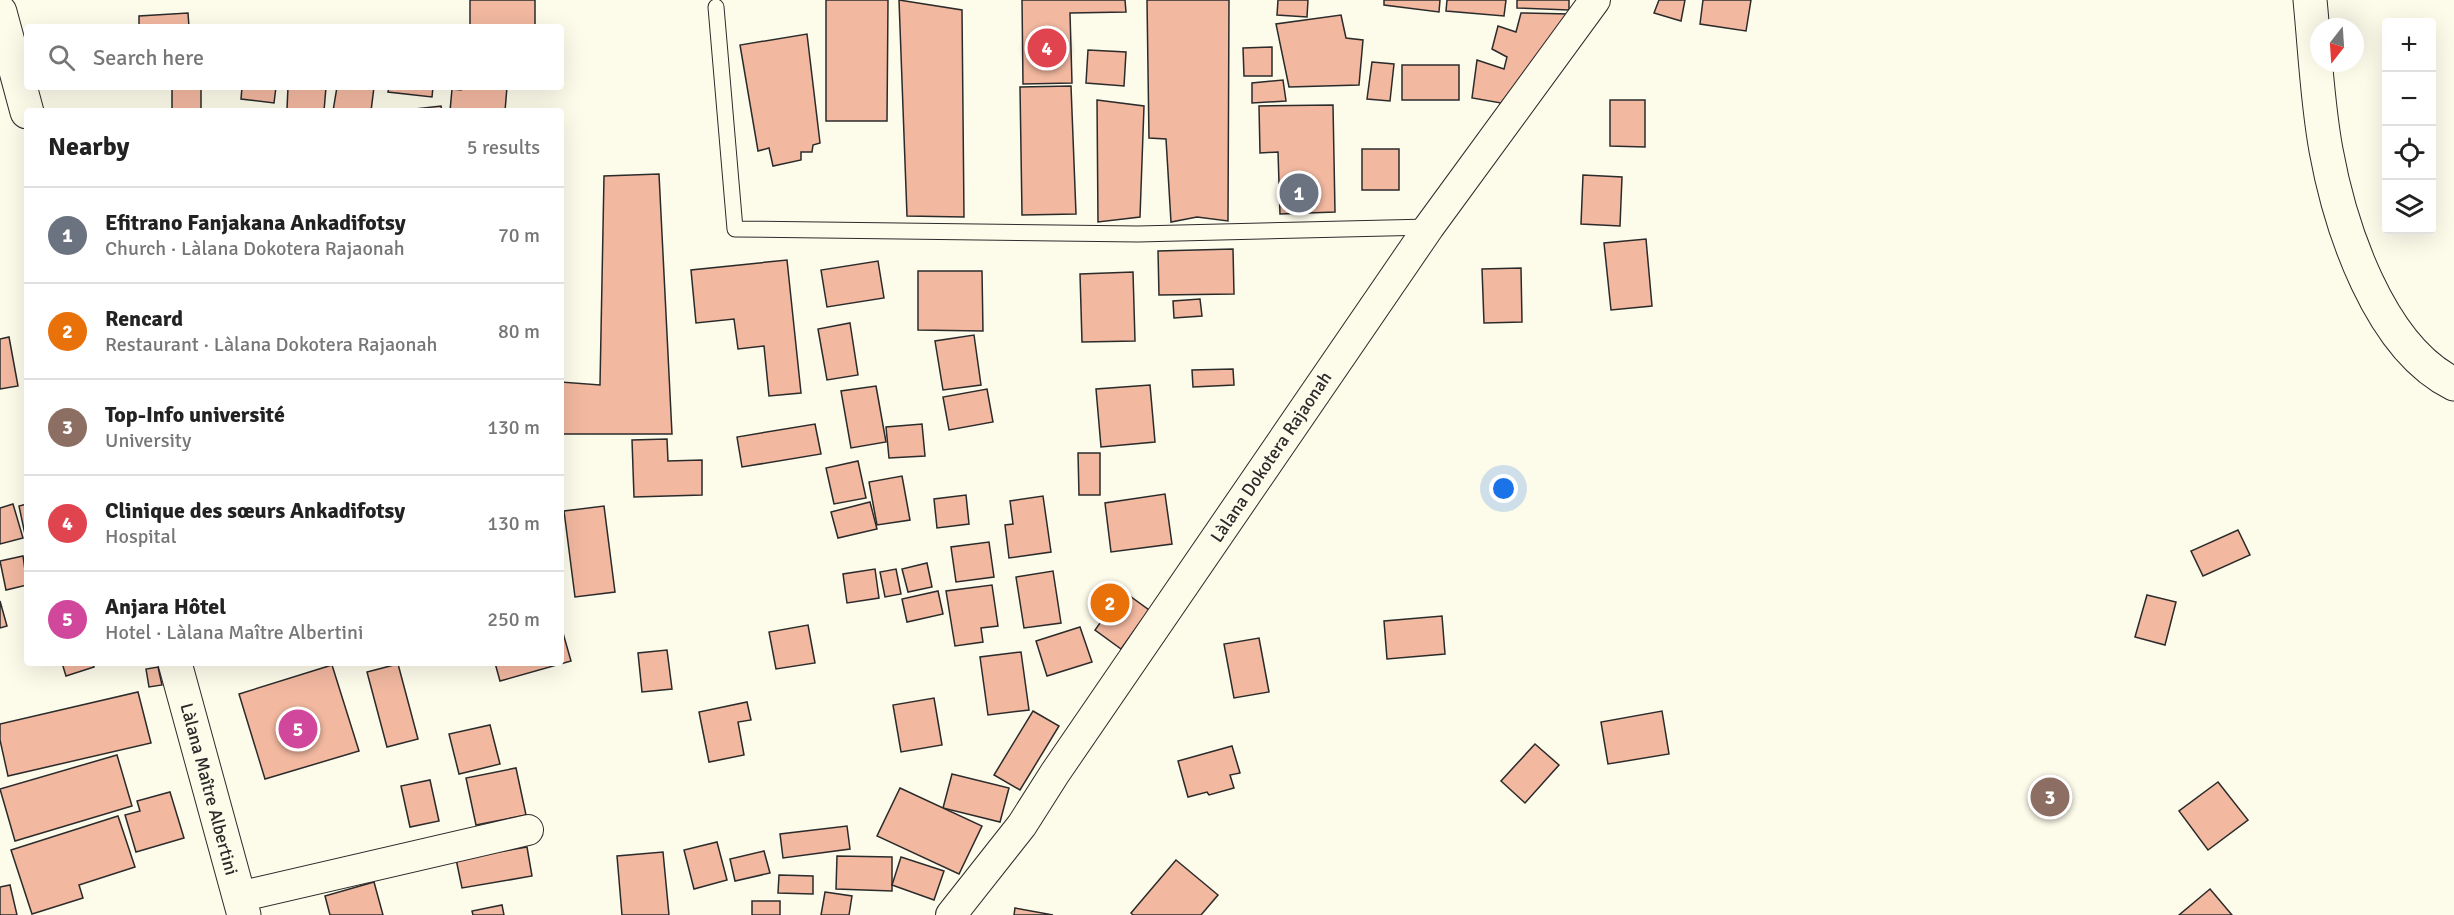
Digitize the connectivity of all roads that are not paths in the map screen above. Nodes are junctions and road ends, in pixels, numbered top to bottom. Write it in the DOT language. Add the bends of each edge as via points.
graph roads {
  1 [pos="1595,0"];
  2 [pos="2310,0"];
  3 [pos="716,7"];
  4 [pos="0,12"];
  5 [pos="26,108"];
  6 [pos="1429,227"];
  7 [pos="2454,384"];
  8 [pos="176,666"];
  9 [pos="528,830"];
  10 [pos="972,901"];
  11 [pos="241,906"];
  12 [pos="951,915"];
  1 -- 6 [label="street, Làlana Dokotera Rajaonah"];
  2 -- 7 [label="street" via="2325,149 2356,254 2398,336 2419,360"];
  3 -- 6 [label="lane" via="735,229 1138,234"];
  4 -- 5 [label="street"];
  6 -- 10 [label="street, Làlana Dokotera Rajaonah" via="1055,773"];
  8 -- 11 [label="street, Làlana Maître Albertini"];
  9 -- 11 [label="street"];
  10 -- 12 [label="street, Làlana Dokotera Rajaonah"];
}
